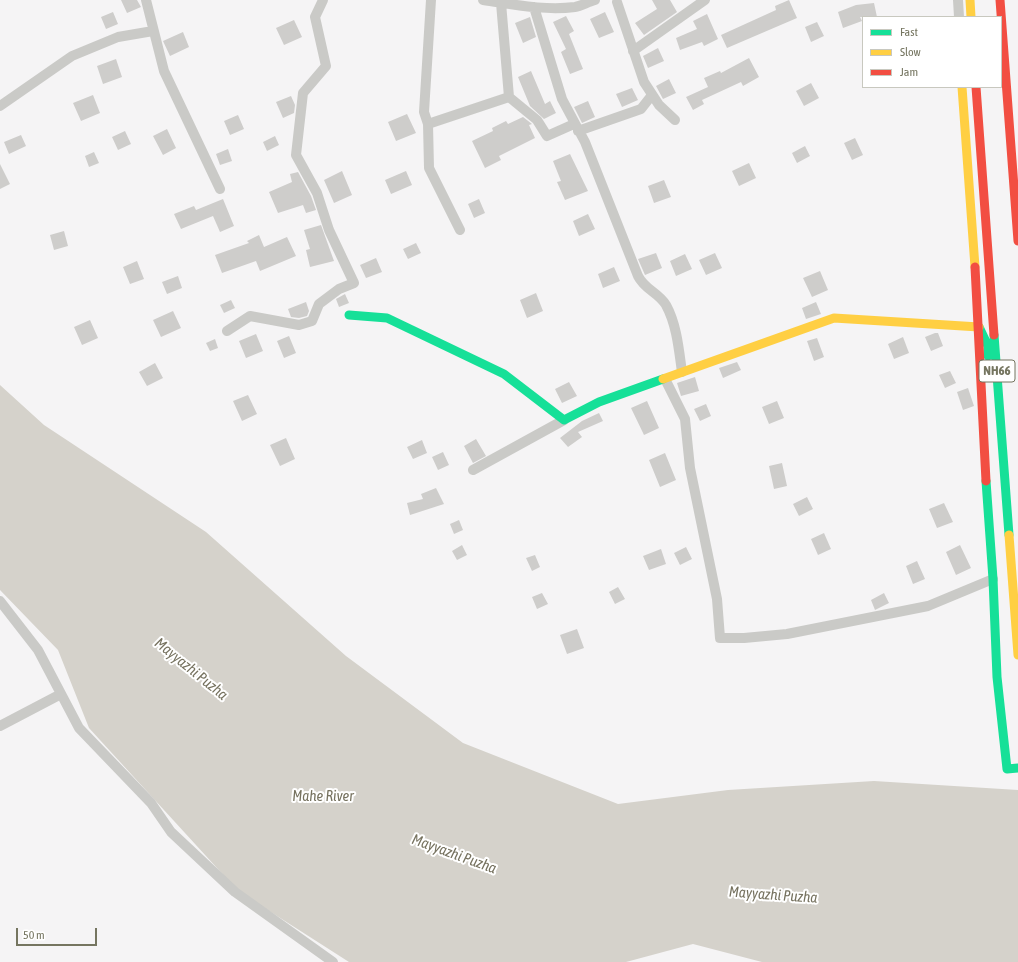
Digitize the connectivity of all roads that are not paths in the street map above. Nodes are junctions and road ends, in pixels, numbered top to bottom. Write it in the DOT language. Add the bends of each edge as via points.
graph roads {
  1 [pos="146,0"];
  2 [pos="323,0"];
  3 [pos="431,0"];
  4 [pos="482,0"];
  5 [pos="595,0"];
  6 [pos="705,0"];
  7 [pos="958,0"];
  8 [pos="970,0"];
  9 [pos="1000,0"];
  10 [pos="618,1"];
  11 [pos="501,3"];
  12 [pos="534,7"];
  13 [pos="959,16"];
  14 [pos="971,16"];
  15 [pos="1001,16"];
  16 [pos="1002,27"];
  17 [pos="153,31"];
  18 [pos="633,52"];
  19 [pos="962,88"];
  20 [pos="976,88"];
  21 [pos="652,95"];
  22 [pos="509,97"];
  23 [pos="0,106"];
  24 [pos="675,120"];
  25 [pos="428,124"];
  26 [pos="576,128"];
  27 [pos="220,189"];
  28 [pos="460,230"];
  29 [pos="1018,241"];
  30 [pos="349,315"];
  31 [pos="979,327"];
  32 [pos="227,331"];
  33 [pos="682,372"];
  34 [pos="665,379"];
  35 [pos="564,420"];
  36 [pos="473,470"];
  37 [pos="1012,571"];
  38 [pos="993,579"];
  39 [pos="0,601"];
  40 [pos="1018,655"];
  41 [pos="61,694"];
  42 [pos="0,726"];
  43 [pos="1018,768"];
  44 [pos="333,962"];
  1 -- 17 [label="street"];
  2 -- 32 [label="street" via="315,17 326,66 303,93 296,155 317,193 329,230 354,283 339,289 319,304 312,321 299,325 250,316"];
  3 -- 25 [label="street" via="424,112"];
  4 -- 11 [label="street"];
  5 -- 12 [label="street" via="575,7"];
  6 -- 18 [label="street"];
  7 -- 13 [label="street"];
  8 -- 14 [label="main road"];
  9 -- 15 [label="main road"];
  10 -- 18 [label="street"];
  11 -- 12 [label="street"];
  11 -- 22 [label="street"];
  12 -- 26 [label="street" via="562,99"];
  16 -- 29 [label="main road"];
  17 -- 23 [label="street" via="118,37 72,56"];
  17 -- 27 [label="street" via="164,72"];
  18 -- 21 [label="street" via="644,82"];
  19 -- 31 [label="main road"];
  20 -- 37 [label="main road, NH66"];
  21 -- 24 [label="street"];
  21 -- 26 [label="street" via="641,109"];
  22 -- 25 [label="street"];
  22 -- 26 [label="street" via="537,120 547,136"];
  25 -- 28 [label="street" via="429,168"];
  26 -- 33 [label="street" via="585,142 643,285 665,304 676,335"];
  30 -- 35 [label="main road" via="387,318 504,374"];
  31 -- 33 [label="main road" via="834,318"];
  31 -- 37 [label="main road" via="988,346 994,513"];
  31 -- 38 [label="main road"];
  33 -- 34 [label="main road"];
  34 -- 35 [label="main road" via="599,402"];
  34 -- 38 [label="street" via="685,419 690,468 717,599 720,638 787,634 928,606"];
  35 -- 36 [label="street"];
  37 -- 40 [label="main road, NH66"];
  38 -- 43 [label="main road" via="997,677 1007,769"];
  39 -- 41 [label="street" via="38,650"];
  41 -- 42 [label="street"];
  41 -- 44 [label="street" via="79,728 151,803 171,832 235,892"];
}
